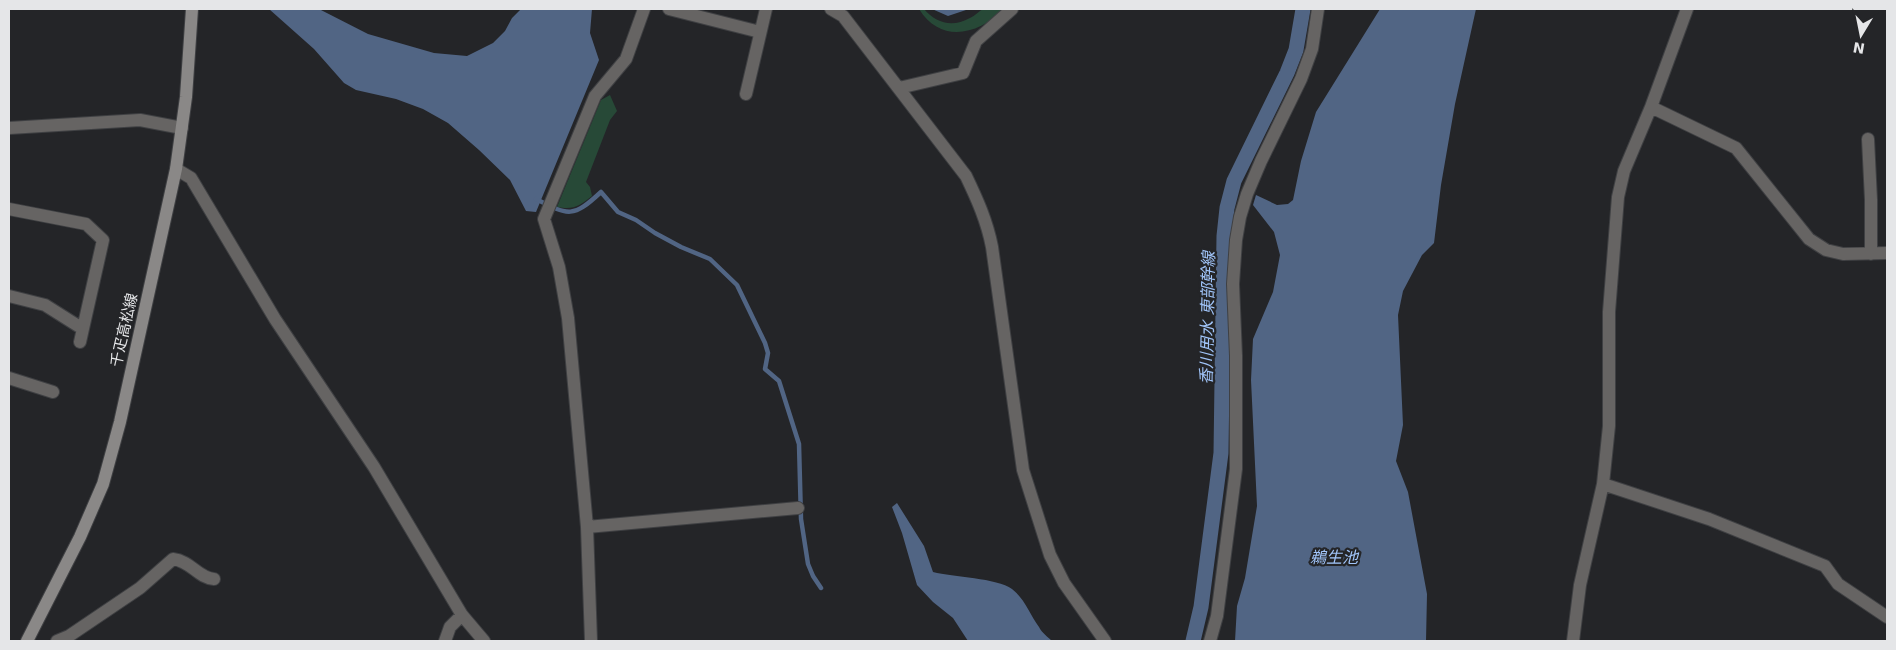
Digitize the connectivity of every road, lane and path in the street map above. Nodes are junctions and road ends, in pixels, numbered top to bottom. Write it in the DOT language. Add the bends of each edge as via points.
graph roads {
  1 [pos="192,9"];
  2 [pos="644,9"];
  3 [pos="669,9"];
  4 [pos="766,9"];
  5 [pos="831,9"];
  6 [pos="1012,9"];
  7 [pos="1318,9"];
  8 [pos="1687,9"];
  9 [pos="760,32"];
  10 [pos="899,88"];
  11 [pos="746,94"];
  12 [pos="1651,107"];
  13 [pos="9,128"];
  14 [pos="182,128"];
  15 [pos="1868,139"];
  16 [pos="176,169"];
  17 [pos="9,209"];
  18 [pos="1887,253"];
  19 [pos="1871,254"];
  20 [pos="9,296"];
  21 [pos="83,329"];
  22 [pos="80,342"];
  23 [pos="9,378"];
  24 [pos="53,392"];
  25 [pos="1603,484"];
  26 [pos="798,508"];
  27 [pos="587,527"];
  28 [pos="214,579"];
  29 [pos="462,615"];
  30 [pos="1887,617"];
  31 [pos="27,641"];
  32 [pos="57,641"];
  33 [pos="445,641"];
  34 [pos="484,641"];
  35 [pos="591,641"];
  36 [pos="1105,641"];
  37 [pos="1210,641"];
  38 [pos="1573,641"];
  1 -- 14 [label="main road, 千疋高松線"];
  2 -- 27 [label="street" via="626,59 595,96 544,219 559,267 568,318"];
  3 -- 9 [label="street"];
  4 -- 9 [label="street"];
  5 -- 10 [label="street" via="843,16"];
  6 -- 10 [label="street" via="976,41 963,73"];
  7 -- 37 [label="street" via="1312,49 1301,80 1261,161 1240,217 1236,240 1233,284 1236,469"];
  8 -- 12 [label="street"];
  9 -- 11 [label="street"];
  10 -- 36 [label="street" via="966,176 988,224 1023,470 1050,555 1064,584"];
  12 -- 19 [label="street" via="1736,148 1808,239 1826,250"];
  12 -- 25 [label="street" via="1624,171 1618,197 1609,312 1609,426"];
  13 -- 14 [label="street" via="140,120"];
  14 -- 16 [label="main road, 千疋高松線"];
  15 -- 19 [label="street"];
  16 -- 29 [label="street" via="191,178 275,319 374,467"];
  16 -- 31 [label="main road, 千疋高松線" via="120,422 103,484"];
  17 -- 21 [label="street" via="86,224 103,240"];
  18 -- 19 [label="street"];
  20 -- 21 [label="street" via="45,306"];
  21 -- 22 [label="street"];
  23 -- 24 [label="street"];
  25 -- 30 [label="street" via="1709,519 1825,566 1838,584"];
  25 -- 38 [label="street" via="1580,585"];
  26 -- 27 [label="street"];
  27 -- 35 [label="street"];
  28 -- 32 [label="street" via="183,560 173,559 140,588"];
  29 -- 33 [label="street" via="450,627"];
  29 -- 34 [label="street"];
}
